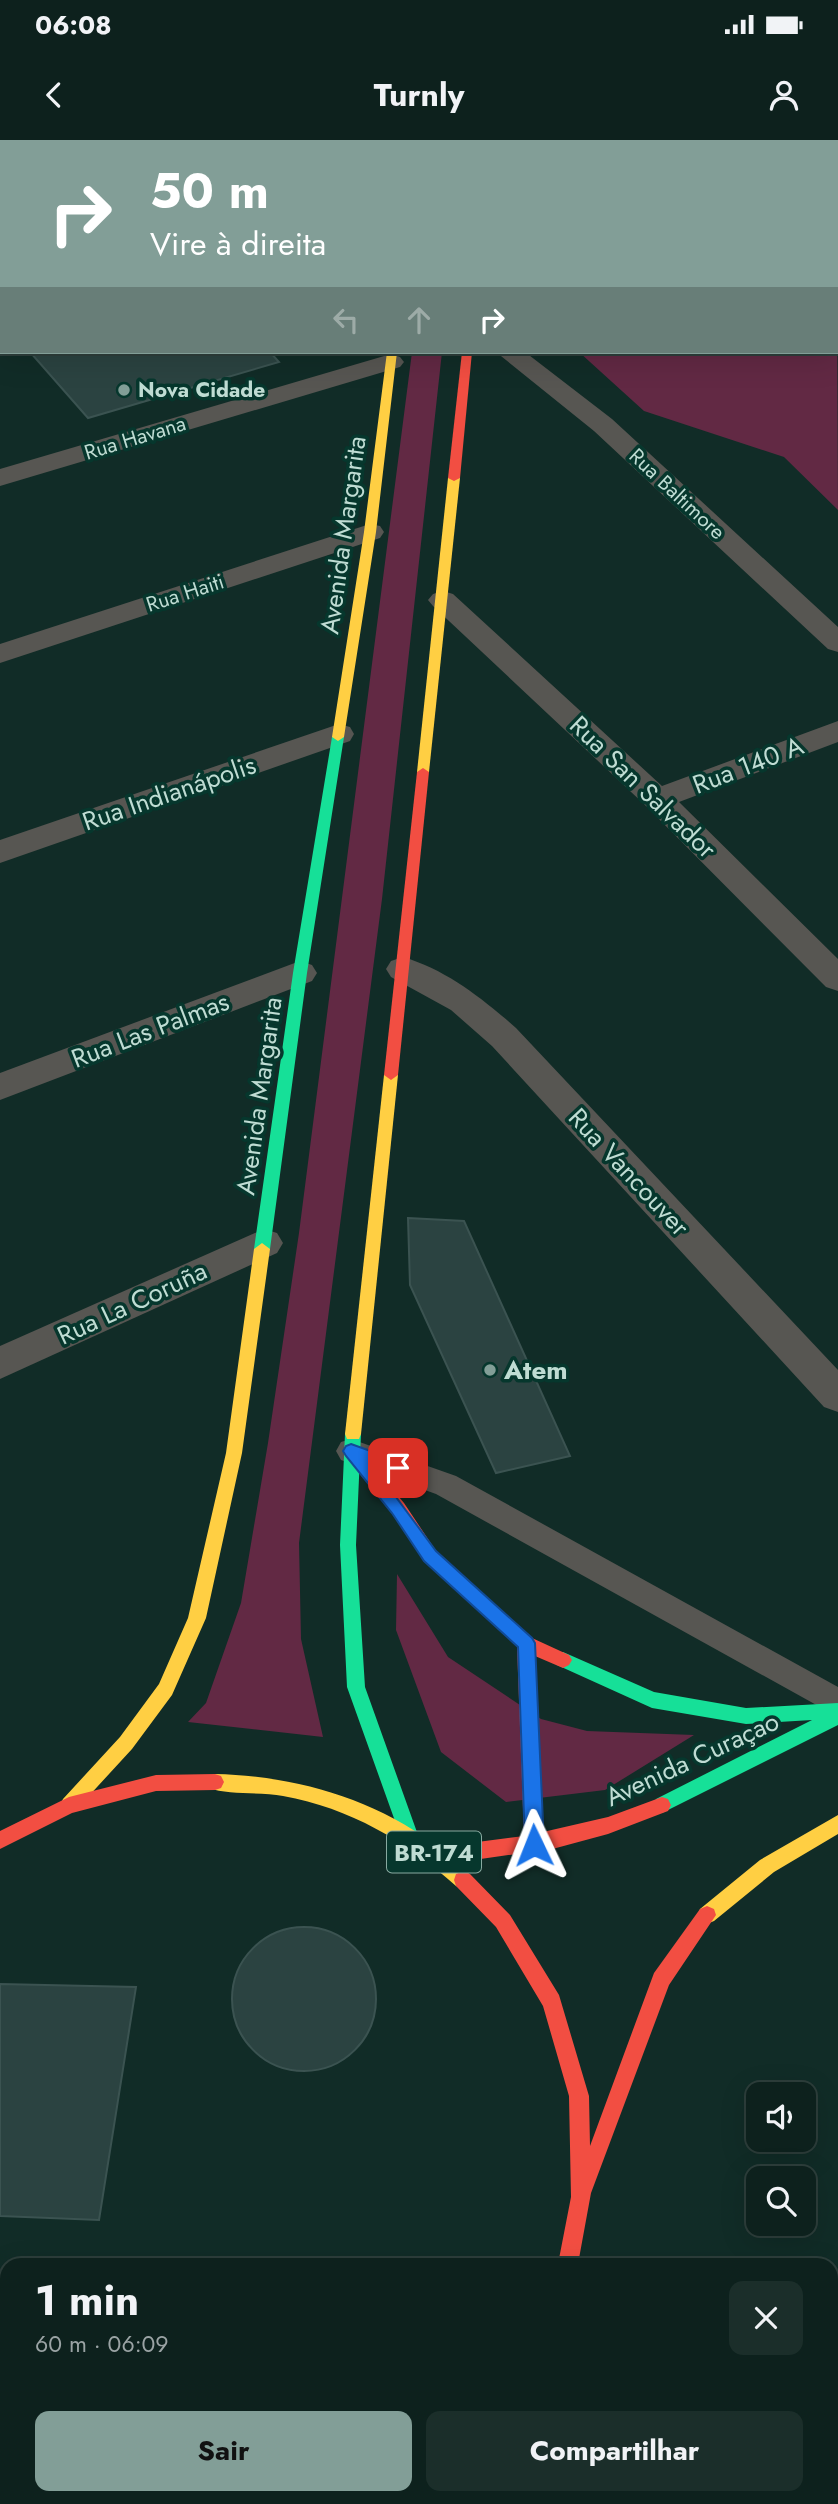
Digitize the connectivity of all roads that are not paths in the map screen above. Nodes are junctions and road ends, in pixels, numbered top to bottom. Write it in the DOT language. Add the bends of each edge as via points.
graph roads {
  1 [pos="467,354"];
  2 [pos="512,354"];
  3 [pos="391,357"];
  4 [pos="0,478"];
  5 [pos="370,532"];
  6 [pos="443,600"];
  7 [pos="838,643"];
  8 [pos="0,654"];
  9 [pos="838,731"];
  10 [pos="339,734"];
  11 [pos="657,799"];
  12 [pos="0,852"];
  13 [pos="403,969"];
  14 [pos="300,973"];
  15 [pos="838,979"];
  16 [pos="0,1087"];
  17 [pos="264,1243"];
  18 [pos="0,1363"];
  19 [pos="838,1396"];
  20 [pos="351,1451"];
  21 [pos="526,1643"];
  22 [pos="838,1703"];
  23 [pos="838,1711"];
  24 [pos="838,1716"];
  25 [pos="69,1805"];
  26 [pos="838,1825"];
  27 [pos="409,1835"];
  28 [pos="0,1840"];
  29 [pos="534,1845"];
  30 [pos="439,1856"];
  31 [pos="581,2197"];
  32 [pos="569,2258"];
  1 -- 6 [label="main road"];
  2 -- 7 [label="street, Rua Baltimore" via="603,425"];
  3 -- 4 [label="street, Rua Havana"];
  3 -- 5 [label="main road, Avenida Margarita"];
  5 -- 8 [label="street, Rua Haiti"];
  5 -- 10 [label="main road, Avenida Margarita"];
  6 -- 11 [label="street, Rua San Salvador"];
  6 -- 13 [label="main road"];
  9 -- 11 [label="street, Rua 140 A"];
  10 -- 12 [label="street, Rua Indianápolis"];
  10 -- 14 [label="main road, Avenida Margarita"];
  11 -- 15 [label="street, Rua San Salvador"];
  13 -- 19 [label="street, Rua Vancouver" via="463,1001 504,1037"];
  13 -- 20 [label="main road"];
  14 -- 16 [label="street, Rua Las Palmas"];
  14 -- 17 [label="main road, Avenida Margarita"];
  17 -- 18 [label="street, Rua La Coruña"];
  17 -- 25 [label="main road, Avenida Margarita" via="234,1453 197,1618 166,1689 126,1743"];
  20 -- 21 [label="main road" via="430,1556"];
  20 -- 22 [label="lane" via="446,1485"];
  20 -- 27 [label="main road" via="348,1545 356,1686"];
  21 -- 23 [label="main road" via="653,1700 746,1716"];
  21 -- 29 [label="main road"];
  24 -- 29 [label="main road, Avenida Curaçao / BR-174" via="662,1806 597,1830"];
  25 -- 27 [label="main road, BR-174" via="156,1783 243,1781 330,1798"];
  25 -- 28 [label="main road, BR-174"];
  26 -- 31 [label="main road, BR-174" via="767,1866 712,1909 662,1980"];
  27 -- 30 [label="main road, BR-174"];
  29 -- 30 [label="main road, Avenida Curaçao / BR-174"];
  30 -- 31 [label="main road, BR-174" via="503,1921 552,2002 579,2096"];
  31 -- 32 [label="main road, BR-174"];
}
